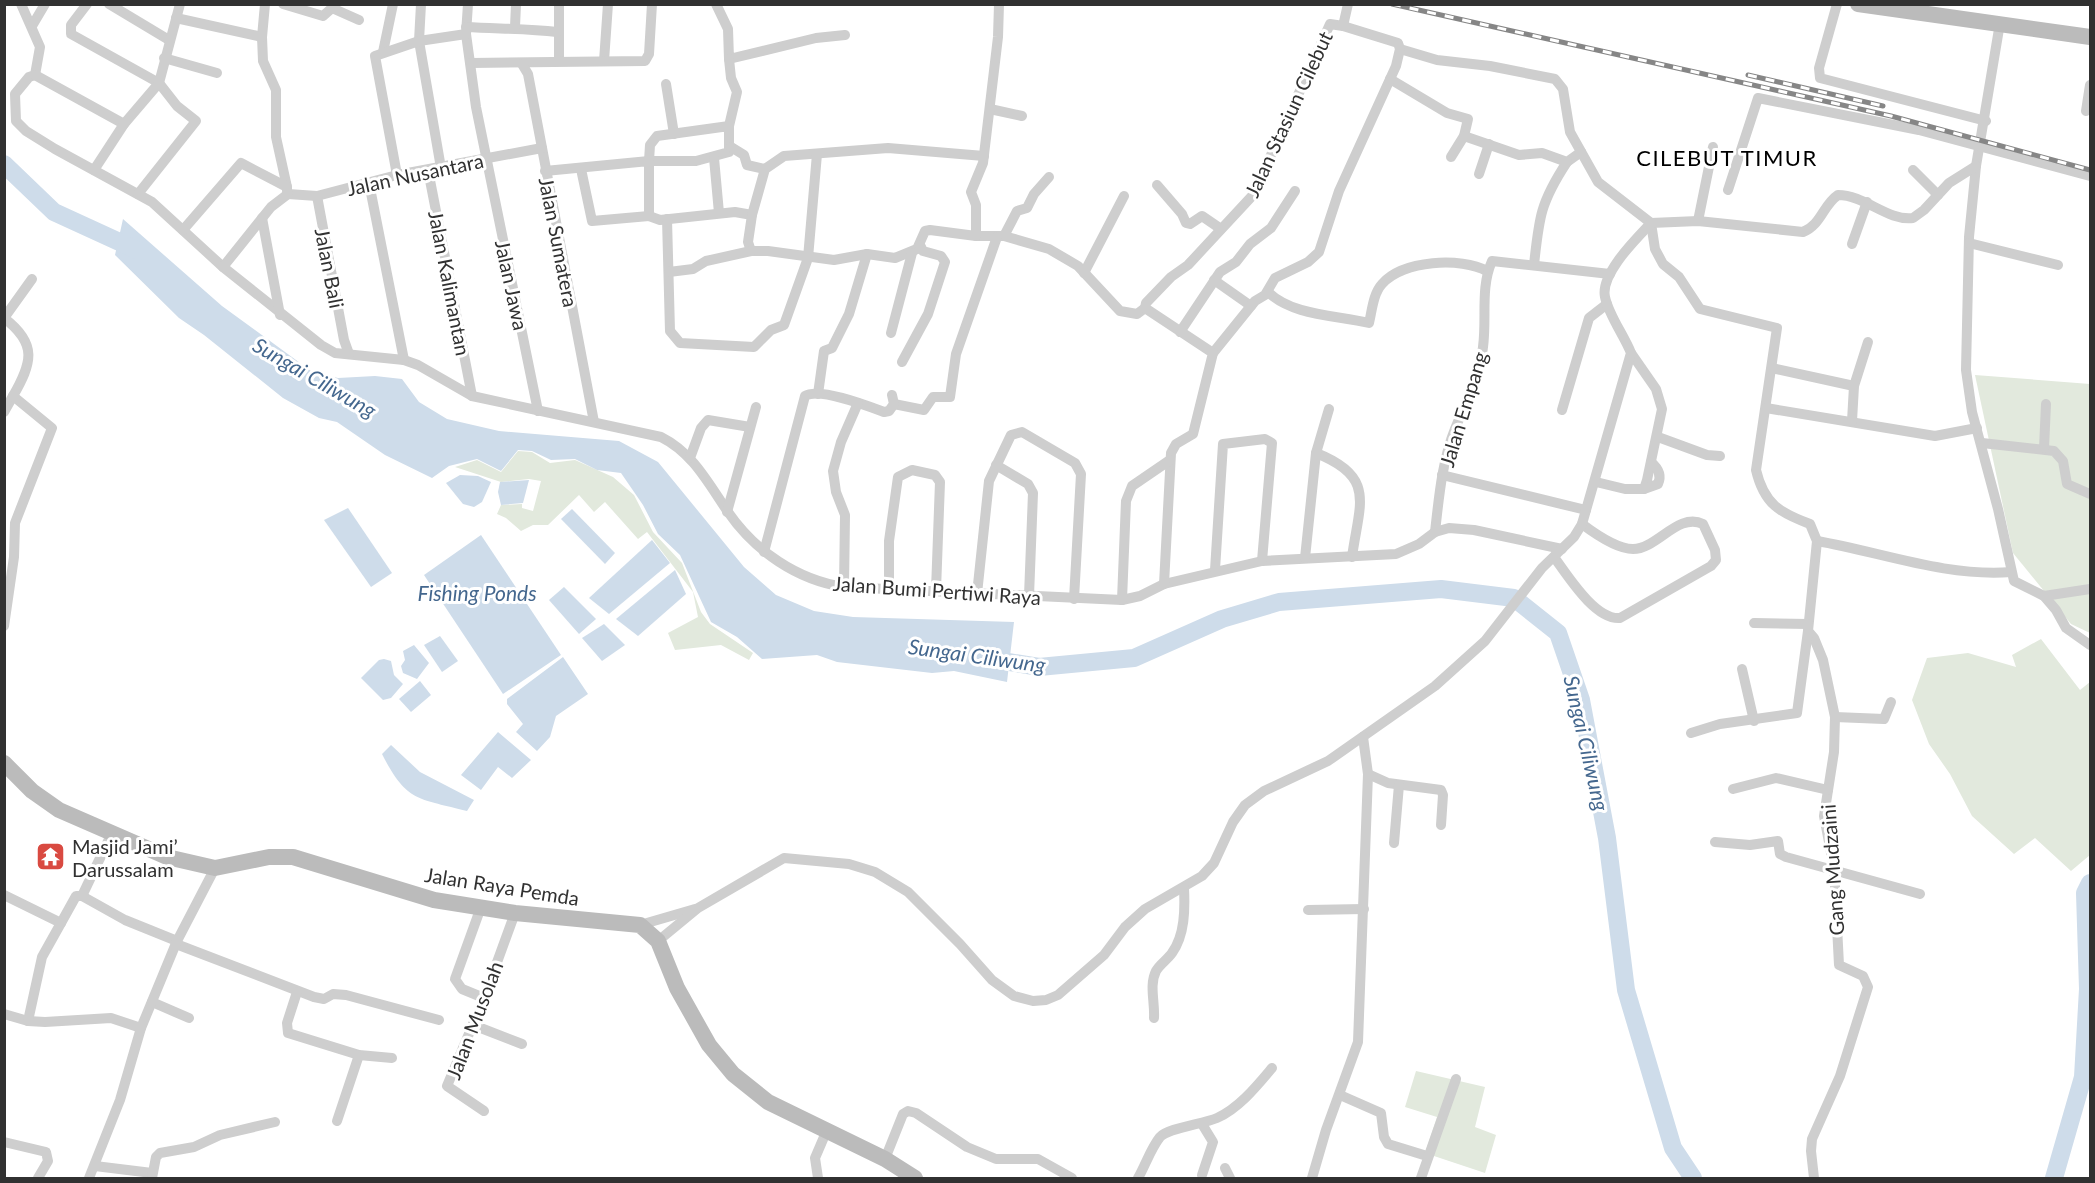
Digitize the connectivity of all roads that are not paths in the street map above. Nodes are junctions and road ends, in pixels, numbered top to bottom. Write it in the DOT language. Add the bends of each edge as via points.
graph roads {
  1 [pos="21,4"];
  2 [pos="45,4"];
  3 [pos="87,4"];
  4 [pos="109,4"];
  5 [pos="180,4"];
  6 [pos="265,4"];
  7 [pos="283,4"];
  8 [pos="393,4"];
  9 [pos="421,4"];
  10 [pos="468,4"];
  11 [pos="516,4"];
  12 [pos="559,4"];
  13 [pos="608,4"];
  14 [pos="652,4"];
  15 [pos="716,4"];
  16 [pos="999,4"];
  17 [pos="1348,4"];
  18 [pos="1837,4"];
  19 [pos="1858,4"];
  20 [pos="176,18"];
  21 [pos="359,21"];
  22 [pos="2000,23"];
  23 [pos="32,26"];
  24 [pos="1343,26"];
  25 [pos="515,27"];
  26 [pos="466,31"];
  27 [pos="557,32"];
  28 [pos="845,35"];
  29 [pos="262,37"];
  30 [pos="2091,37"];
  31 [pos="170,39"];
  32 [pos="419,41"];
  33 [pos="1400,49"];
  34 [pos="383,52"];
  35 [pos="164,58"];
  36 [pos="729,59"];
  37 [pos="559,61"];
  38 [pos="604,61"];
  39 [pos="471,63"];
  40 [pos="522,64"];
  41 [pos="217,73"];
  42 [pos="35,75"];
  43 [pos="1390,79"];
  44 [pos="159,83"];
  45 [pos="666,84"];
  46 [pos="2091,85"];
  47 [pos="990,109"];
  48 [pos="2086,111"];
  49 [pos="1022,116"];
  50 [pos="1986,121"];
  51 [pos="124,124"];
  52 [pos="729,126"];
  53 [pos="674,134"];
  54 [pos="1464,136"];
  55 [pos="1489,144"];
  56 [pos="1981,146"];
  57 [pos="731,147"];
  58 [pos="1713,147"];
  59 [pos="542,148"];
  60 [pos="1581,152"];
  61 [pos="817,154"];
  62 [pos="984,156"];
  63 [pos="1451,157"];
  64 [pos="486,158"];
  65 [pos="714,158"];
  66 [pos="649,162"];
  67 [pos="1567,162"];
  68 [pos="1976,166"];
  69 [pos="441,168"];
  70 [pos="581,169"];
  71 [pos="765,169"];
  72 [pos="94,170"];
  73 [pos="428,170"];
  74 [pos="1914,170"];
  75 [pos="545,171"];
  76 [pos="1479,174"];
  77 [pos="397,175"];
  78 [pos="2091,176"];
  79 [pos="1049,177"];
  80 [pos="369,183"];
  81 [pos="1157,185"];
  82 [pos="1728,190"];
  83 [pos="287,191"];
  84 [pos="1294,191"];
  85 [pos="138,194"];
  86 [pos="1938,195"];
  87 [pos="317,196"];
  88 [pos="1124,196"];
  89 [pos="1867,202"];
  90 [pos="718,213"];
  91 [pos="752,215"];
  92 [pos="649,216"];
  93 [pos="262,218"];
  94 [pos="667,219"];
  95 [pos="1698,221"];
  96 [pos="1651,223"];
  97 [pos="1221,229"];
  98 [pos="183,230"];
  99 [pos="976,236"];
  100 [pos="1001,236"];
  101 [pos="1969,243"];
  102 [pos="1852,244"];
  103 [pos="916,249"];
  104 [pos="751,251"];
  105 [pos="867,254"];
  106 [pos="808,258"];
  107 [pos="2058,265"];
  108 [pos="1534,266"];
  109 [pos="223,267"];
  110 [pos="1487,271"];
  111 [pos="669,272"];
  112 [pos="1084,273"];
  113 [pos="1610,274"];
  114 [pos="32,279"];
  115 [pos="1214,280"];
  116 [pos="1268,292"];
  117 [pos="1607,304"];
  118 [pos="1251,306"];
  119 [pos="1145,308"];
  120 [pos="280,315"];
  121 [pos="1180,332"];
  122 [pos="891,333"];
  123 [pos="1868,342"];
  124 [pos="1213,353"];
  125 [pos="1631,353"];
  126 [pos="349,354"];
  127 [pos="405,360"];
  128 [pos="902,362"];
  129 [pos="1772,368"];
  130 [pos="1854,386"];
  131 [pos="818,394"];
  132 [pos="14,396"];
  133 [pos="472,396"];
  134 [pos="858,403"];
  135 [pos="2046,404"];
  136 [pos="756,407"];
  137 [pos="1766,408"];
  138 [pos="1329,409"];
  139 [pos="1562,410"];
  140 [pos="538,411"];
  141 [pos="4,412"];
  142 [pos="594,422"];
  143 [pos="1852,422"];
  144 [pos="750,427"];
  145 [pos="1977,429"];
  146 [pos="1658,437"];
  147 [pos="1982,443"];
  148 [pos="2044,448"];
  149 [pos="1316,453"];
  150 [pos="1720,456"];
  151 [pos="690,458"];
  152 [pos="1170,460"];
  153 [pos="996,465"];
  154 [pos="1442,475"];
  155 [pos="1596,482"];
  156 [pos="2091,494"];
  157 [pos="1587,510"];
  158 [pos="728,512"];
  159 [pos="1582,524"];
  160 [pos="1435,532"];
  161 [pos="1817,541"];
  162 [pos="764,552"];
  163 [pos="1558,553"];
  164 [pos="1352,557"];
  165 [pos="1305,558"];
  166 [pos="1262,561"];
  167 [pos="1215,570"];
  168 [pos="2011,572"];
  169 [pos="1164,584"];
  170 [pos="844,587"];
  171 [pos="2091,589"];
  172 [pos="889,590"];
  173 [pos="936,590"];
  174 [pos="977,594"];
  175 [pos="1029,596"];
  176 [pos="2044,596"];
  177 [pos="1074,599"];
  178 [pos="1122,600"];
  179 [pos="1754,623"];
  180 [pos="4,626"];
  181 [pos="1808,627"];
  182 [pos="2091,645"];
  183 [pos="1742,669"];
  184 [pos="1891,702"];
  185 [pos="1835,717"];
  186 [pos="1754,721"];
  187 [pos="1691,733"];
  188 [pos="1363,737"];
  189 [pos="4,763"];
  190 [pos="1368,774"];
  191 [pos="1400,785"];
  192 [pos="1733,789"];
  193 [pos="1828,790"];
  194 [pos="1441,825"];
  195 [pos="111,835"];
  196 [pos="1716,842"];
  197 [pos="1394,843"];
  198 [pos="215,868"];
  199 [pos="1834,868"];
  200 [pos="1184,888"];
  201 [pos="1920,894"];
  202 [pos="4,895"];
  203 [pos="82,896"];
  204 [pos="481,908"];
  205 [pos="698,908"];
  206 [pos="1364,909"];
  207 [pos="1308,910"];
  208 [pos="515,913"];
  209 [pos="61,923"];
  210 [pos="640,925"];
  211 [pos="658,941"];
  212 [pos="177,943"];
  213 [pos="297,992"];
  214 [pos="484,998"];
  215 [pos="152,1002"];
  216 [pos="4,1014"];
  217 [pos="189,1018"];
  218 [pos="1154,1018"];
  219 [pos="439,1020"];
  220 [pos="28,1021"];
  221 [pos="473,1025"];
  222 [pos="141,1028"];
  223 [pos="522,1044"];
  224 [pos="359,1055"];
  225 [pos="392,1058"];
  226 [pos="1272,1068"];
  227 [pos="1456,1078"];
  228 [pos="1340,1095"];
  229 [pos="484,1111"];
  230 [pos="337,1121"];
  231 [pos="275,1122"];
  232 [pos="1202,1124"];
  233 [pos="827,1130"];
  234 [pos="4,1142"];
  235 [pos="1427,1156"];
  236 [pos="885,1159"];
  237 [pos="95,1166"];
  238 [pos="1225,1168"];
  239 [pos="1202,1175"];
  240 [pos="152,1176"];
  241 [pos="38,1179"];
  242 [pos="89,1179"];
  243 [pos="818,1179"];
  244 [pos="915,1179"];
  245 [pos="1072,1179"];
  246 [pos="1138,1179"];
  247 [pos="1230,1179"];
  248 [pos="1312,1179"];
  249 [pos="1421,1179"];
  250 [pos="1814,1179"];
  1 -- 23 [label="street"];
  2 -- 23 [label="street"];
  3 -- 44 [label="street" via="71,25 71,34"];
  4 -- 31 [label="street"];
  5 -- 20 [label="street"];
  6 -- 29 [label="street"];
  7 -- 21 [label="street" via="323,16 332,8"];
  8 -- 34 [label="street"];
  9 -- 32 [label="street"];
  10 -- 26 [label="street, Jalan Jawa"];
  11 -- 25 [label="street"];
  12 -- 27 [label="street"];
  13 -- 38 [label="street"];
  14 -- 38 [label="street" via="648,58"];
  15 -- 36 [label="street" via="728,29"];
  16 -- 47 [label="street"];
  17 -- 24 [label="street, Jalan Stasiun Cilebut"];
  18 -- 50 [label="street" via="1819,68 1820,78"];
  19 -- 22 [label="main road"];
  20 -- 29 [label="street"];
  20 -- 31 [label="street"];
  22 -- 30 [label="main road"];
  22 -- 50 [label="street"];
  23 -- 42 [label="street" via="40,47"];
  24 -- 33 [label="street" via="1398,44"];
  24 -- 97 [label="street, Jalan Stasiun Cilebut" via="1330,24 1253,195"];
  25 -- 26 [label="street"];
  25 -- 27 [label="street"];
  26 -- 32 [label="street"];
  26 -- 39 [label="street, Jalan Jawa"];
  27 -- 37 [label="street"];
  28 -- 36 [label="street"];
  29 -- 83 [label="street" via="263,61 276,90 276,137"];
  31 -- 35 [label="street"];
  32 -- 34 [label="street"];
  32 -- 69 [label="street"];
  33 -- 43 [label="street"];
  33 -- 60 [label="street" via="1437,60 1555,80 1563,89 1570,132"];
  34 -- 77 [label="street" via="376,54 374,60"];
  35 -- 41 [label="street"];
  35 -- 44 [label="street"];
  36 -- 52 [label="street" via="737,92"];
  37 -- 38 [label="street"];
  37 -- 40 [label="street"];
  39 -- 40 [label="street"];
  39 -- 64 [label="street, Jalan Jawa"];
  40 -- 59 [label="street, Jalan Sumatera" via="528,74"];
  42 -- 51 [label="street"];
  42 -- 72 [label="street, Jalan Bumi Pertiwi Raya" via="15,94 16,121 26,131"];
  43 -- 54 [label="street" via="1447,113 1468,119"];
  43 -- 116 [label="street" via="1339,191 1319,252 1308,262 1275,278"];
  44 -- 51 [label="street"];
  44 -- 85 [label="street" via="177,106 196,121"];
  45 -- 53 [label="street"];
  46 -- 48 [label="street"];
  47 -- 49 [label="street"];
  47 -- 62 [label="street"];
  50 -- 56 [label="street"];
  51 -- 72 [label="street"];
  52 -- 53 [label="street"];
  52 -- 57 [label="street"];
  53 -- 66 [label="street" via="653,139"];
  54 -- 55 [label="street"];
  54 -- 63 [label="street"];
  55 -- 67 [label="street" via="1519,155 1542,153"];
  55 -- 76 [label="street"];
  56 -- 68 [label="street"];
  56 -- 78 [label="street"];
  56 -- 82 [label="street" via="1758,98"];
  57 -- 65 [label="street" via="726,155"];
  57 -- 71 [label="street" via="744,155 747,165"];
  58 -- 95 [label="street"];
  59 -- 64 [label="street, Jalan Nusantara"];
  59 -- 75 [label="street, Jalan Sumatera"];
  60 -- 67 [label="street"];
  60 -- 96 [label="street" via="1598,182"];
  61 -- 62 [label="street" via="888,148"];
  61 -- 71 [label="street" via="784,156"];
  61 -- 106 [label="street"];
  62 -- 99 [label="street" via="971,192 976,205"];
  64 -- 69 [label="street, Jalan Nusantara"];
  64 -- 140 [label="street, Jalan Jawa"];
  65 -- 66 [label="street"];
  65 -- 90 [label="street"];
  66 -- 70 [label="street"];
  66 -- 92 [label="street"];
  67 -- 108 [label="street" via="1547,193 1539,217"];
  68 -- 86 [label="street"];
  68 -- 101 [label="street"];
  69 -- 73 [label="street, Jalan Nusantara"];
  70 -- 75 [label="street"];
  70 -- 92 [label="street" via="592,221"];
  71 -- 91 [label="street"];
  72 -- 85 [label="street, Jalan Bumi Pertiwi Raya"];
  73 -- 77 [label="street, Jalan Nusantara"];
  73 -- 133 [label="street, Jalan Kalimantan"];
  74 -- 86 [label="street"];
  75 -- 142 [label="street, Jalan Sumatera"];
  77 -- 80 [label="street, Jalan Nusantara"];
  79 -- 100 [label="street" via="1027,208 1017,211"];
  80 -- 87 [label="street, Jalan Nusantara"];
  80 -- 127 [label="street"];
  81 -- 97 [label="street" via="1186,223 1202,216"];
  83 -- 87 [label="street, Jalan Nusantara"];
  83 -- 93 [label="street"];
  83 -- 98 [label="street" via="241,163"];
  84 -- 115 [label="street" via="1271,228"];
  85 -- 98 [label="street, Jalan Bumi Pertiwi Raya"];
  86 -- 89 [label="street" via="1919,214 1906,219"];
  87 -- 126 [label="street, Jalan Bali"];
  88 -- 112 [label="street"];
  89 -- 95 [label="street" via="1838,195 1811,228 1803,231"];
  89 -- 102 [label="street"];
  90 -- 91 [label="street"];
  90 -- 94 [label="street"];
  91 -- 104 [label="street" via="748,242"];
  92 -- 94 [label="street"];
  93 -- 109 [label="street"];
  93 -- 120 [label="street"];
  94 -- 111 [label="street"];
  95 -- 96 [label="street"];
  96 -- 113 [label="street"];
  96 -- 129 [label="street" via="1655,249 1663,264 1679,278 1700,309 1777,327"];
  97 -- 119 [label="street" via="1188,265 1149,298"];
  98 -- 109 [label="street, Jalan Bumi Pertiwi Raya"];
  99 -- 100 [label="street"];
  99 -- 103 [label="street" via="925,231"];
  100 -- 112 [label="street" via="1059,254"];
  100 -- 134 [label="street" via="956,354 950,397 933,397 924,410 893,400 889,411 884,412"];
  101 -- 107 [label="street"];
  101 -- 145 [label="street" via="1966,370"];
  103 -- 105 [label="street" via="896,258"];
  103 -- 122 [label="street"];
  103 -- 128 [label="street" via="942,256 945,262 928,314"];
  104 -- 106 [label="street" via="768,250"];
  104 -- 111 [label="street" via="706,261 693,269"];
  105 -- 106 [label="street" via="834,260"];
  105 -- 131 [label="street" via="846,322 832,348 824,351"];
  106 -- 111 [label="street" via="784,325 771,330 754,348 680,343 674,338 670,331"];
  108 -- 110 [label="street" via="1492,261"];
  108 -- 113 [label="street"];
  109 -- 120 [label="street, Jalan Bumi Pertiwi Raya"];
  110 -- 116 [label="street" via="1473,263 1444,262 1405,270 1382,282 1369,324 1293,309"];
  110 -- 154 [label="street, Jalan Empang" via="1483,347 1473,389 1455,430"];
  112 -- 119 [label="street" via="1120,311 1137,314"];
  113 -- 117 [label="street" via="1604,294"];
  114 -- 132 [label="street" via="4,318 29,348 24,377"];
  115 -- 118 [label="street"];
  115 -- 121 [label="street"];
  116 -- 118 [label="street"];
  117 -- 125 [label="street"];
  117 -- 139 [label="street" via="1589,318"];
  118 -- 124 [label="street"];
  119 -- 121 [label="street"];
  120 -- 126 [label="street, Jalan Bumi Pertiwi Raya" via="328,350"];
  121 -- 124 [label="street"];
  123 -- 130 [label="street"];
  124 -- 152 [label="street" via="1193,434 1176,444"];
  125 -- 146 [label="street" via="1661,399"];
  125 -- 155 [label="street"];
  126 -- 127 [label="street, Jalan Bumi Pertiwi Raya"];
  127 -- 133 [label="street, Jalan Bumi Pertiwi Raya"];
  129 -- 130 [label="street"];
  129 -- 137 [label="street"];
  130 -- 143 [label="street"];
  131 -- 134 [label="street"];
  131 -- 162 [label="street" via="809,394 802,403"];
  132 -- 141 [label="street"];
  132 -- 180 [label="street" via="52,428 15,524"];
  133 -- 140 [label="street, Jalan Bumi Pertiwi Raya"];
  134 -- 170 [label="street" via="833,471 845,515"];
  135 -- 148 [label="street"];
  136 -- 144 [label="street"];
  137 -- 143 [label="street"];
  137 -- 161 [label="street" via="1755,461 1759,483 1780,513 1810,524"];
  138 -- 149 [label="street"];
  140 -- 142 [label="street, Jalan Bumi Pertiwi Raya"];
  142 -- 151 [label="street, Jalan Bumi Pertiwi Raya" via="661,437"];
  143 -- 145 [label="street" via="1935,436"];
  144 -- 151 [label="street" via="708,420"];
  144 -- 158 [label="street"];
  145 -- 147 [label="street"];
  146 -- 150 [label="street"];
  146 -- 155 [label="street" via="1644,489"];
  147 -- 148 [label="street"];
  147 -- 168 [label="street"];
  148 -- 156 [label="street" via="2060,455 2067,484"];
  149 -- 164 [label="street" via="1349,471 1359,486"];
  149 -- 165 [label="street"];
  151 -- 158 [label="street, Jalan Bumi Pertiwi Raya"];
  152 -- 169 [label="street"];
  152 -- 178 [label="street" via="1132,486 1126,501"];
  153 -- 174 [label="street" via="989,481"];
  153 -- 175 [label="street" via="1031,488 1034,501"];
  153 -- 177 [label="street" via="1011,435 1022,432 1079,468"];
  154 -- 157 [label="street"];
  154 -- 160 [label="street, Jalan Empang"];
  155 -- 157 [label="street"];
  157 -- 159 [label="street"];
  158 -- 162 [label="street, Jalan Bumi Pertiwi Raya"];
  159 -- 163 [label="street"];
  159 -- 163 [label="street" via="1634,549 1686,522 1699,522 1715,550 1716,560 1712,566 1620,618 1610,619 1590,602"];
  160 -- 163 [label="street, Jalan Bumi Pertiwi Raya" via="1449,528 1474,530"];
  160 -- 164 [label="street, Jalan Bumi Pertiwi Raya" via="1396,554"];
  161 -- 168 [label="street" via="1917,564"];
  161 -- 181 [label="street"];
  162 -- 170 [label="street, Jalan Bumi Pertiwi Raya" via="806,577"];
  163 -- 188 [label="street" via="1465,660"];
  164 -- 165 [label="street, Jalan Bumi Pertiwi Raya"];
  165 -- 166 [label="street, Jalan Bumi Pertiwi Raya"];
  166 -- 167 [label="street, Jalan Bumi Pertiwi Raya"];
  166 -- 167 [label="street" via="1272,443 1264,439 1222,444"];
  167 -- 169 [label="street, Jalan Bumi Pertiwi Raya"];
  168 -- 176 [label="street" via="2014,581"];
  169 -- 178 [label="street, Jalan Bumi Pertiwi Raya"];
  170 -- 172 [label="street, Jalan Bumi Pertiwi Raya"];
  171 -- 176 [label="street"];
  172 -- 173 [label="street, Jalan Bumi Pertiwi Raya"];
  172 -- 173 [label="street" via="889,541 898,477 912,470 935,475 939,482"];
  173 -- 174 [label="street, Jalan Bumi Pertiwi Raya"];
  174 -- 175 [label="street, Jalan Bumi Pertiwi Raya"];
  175 -- 177 [label="street, Jalan Bumi Pertiwi Raya"];
  176 -- 182 [label="street" via="2066,628"];
  177 -- 178 [label="street, Jalan Bumi Pertiwi Raya"];
  179 -- 181 [label="street"];
  181 -- 185 [label="street, Gang Mudzaini" via="1823,660"];
  181 -- 186 [label="street" via="1797,713"];
  183 -- 186 [label="street"];
  184 -- 185 [label="street" via="1884,719"];
  185 -- 193 [label="street, Gang Mudzaini"];
  186 -- 187 [label="street" via="1720,724"];
  188 -- 190 [label="street"];
  188 -- 200 [label="street" via="1329,761 1264,791 1245,805 1214,862"];
  189 -- 195 [label="main road, Jalan Raya Pemda" via="32,791 59,810"];
  190 -- 191 [label="street"];
  190 -- 206 [label="street"];
  191 -- 194 [label="street" via="1441,790"];
  191 -- 197 [label="street"];
  192 -- 193 [label="street" via="1776,778"];
  193 -- 199 [label="street, Gang Mudzaini" via="1824,816"];
  195 -- 198 [label="main road, Jalan Raya Pemda" via="167,857"];
  195 -- 203 [label="street"];
  196 -- 199 [label="street" via="1778,841 1782,856"];
  198 -- 204 [label="main road, Jalan Raya Pemda" via="269,857 293,857 434,900"];
  198 -- 212 [label="street"];
  199 -- 201 [label="street"];
  199 -- 250 [label="street, Gang Mudzaini" via="1839,965 1863,976 1868,987 1839,1076 1815,1131 1811,1152"];
  200 -- 205 [label="street" via="1145,909 1104,955 1058,995 1033,1001 1014,996 992,980 908,892 875,872 849,864 784,858"];
  200 -- 218 [label="street" via="1185,910 1179,940 1154,979"];
  202 -- 209 [label="street"];
  203 -- 209 [label="street" via="76,896"];
  203 -- 212 [label="street"];
  204 -- 208 [label="main road, Jalan Raya Pemda"];
  204 -- 214 [label="street" via="455,979 462,989"];
  205 -- 210 [label="street"];
  205 -- 211 [label="street"];
  206 -- 207 [label="street"];
  206 -- 228 [label="street" via="1358,1042"];
  208 -- 210 [label="main road, Jalan Raya Pemda"];
  208 -- 214 [label="street, Jalan Musolah"];
  209 -- 220 [label="street" via="42,957"];
  210 -- 211 [label="main road"];
  211 -- 233 [label="main road" via="677,988 709,1045 733,1074 768,1102"];
  212 -- 213 [label="street"];
  212 -- 215 [label="street"];
  213 -- 219 [label="street" via="324,999 333,994 346,995"];
  213 -- 224 [label="street" via="287,1023 288,1033"];
  214 -- 221 [label="street, Jalan Musolah"];
  215 -- 217 [label="street"];
  215 -- 222 [label="street"];
  216 -- 220 [label="street"];
  220 -- 222 [label="street" via="103,1017"];
  221 -- 223 [label="street"];
  221 -- 229 [label="street, Jalan Musolah" via="447,1086"];
  222 -- 237 [label="street"];
  224 -- 225 [label="street"];
  224 -- 230 [label="street"];
  226 -- 232 [label="street" via="1227,1113"];
  227 -- 235 [label="street"];
  228 -- 235 [label="street" via="1381,1113 1388,1144"];
  228 -- 248 [label="street"];
  231 -- 240 [label="street" via="194,1147 160,1153"];
  232 -- 239 [label="street" via="1213,1142"];
  232 -- 246 [label="street" via="1161,1137"];
  233 -- 236 [label="main road"];
  233 -- 243 [label="street" via="815,1158"];
  234 -- 241 [label="street" via="46,1152 48,1161"];
  235 -- 249 [label="street"];
  236 -- 244 [label="main road"];
  236 -- 245 [label="street" via="903,1114 908,1111 996,1159 1038,1159"];
  237 -- 240 [label="street"];
  237 -- 242 [label="street"];
  238 -- 247 [label="street"];
}
